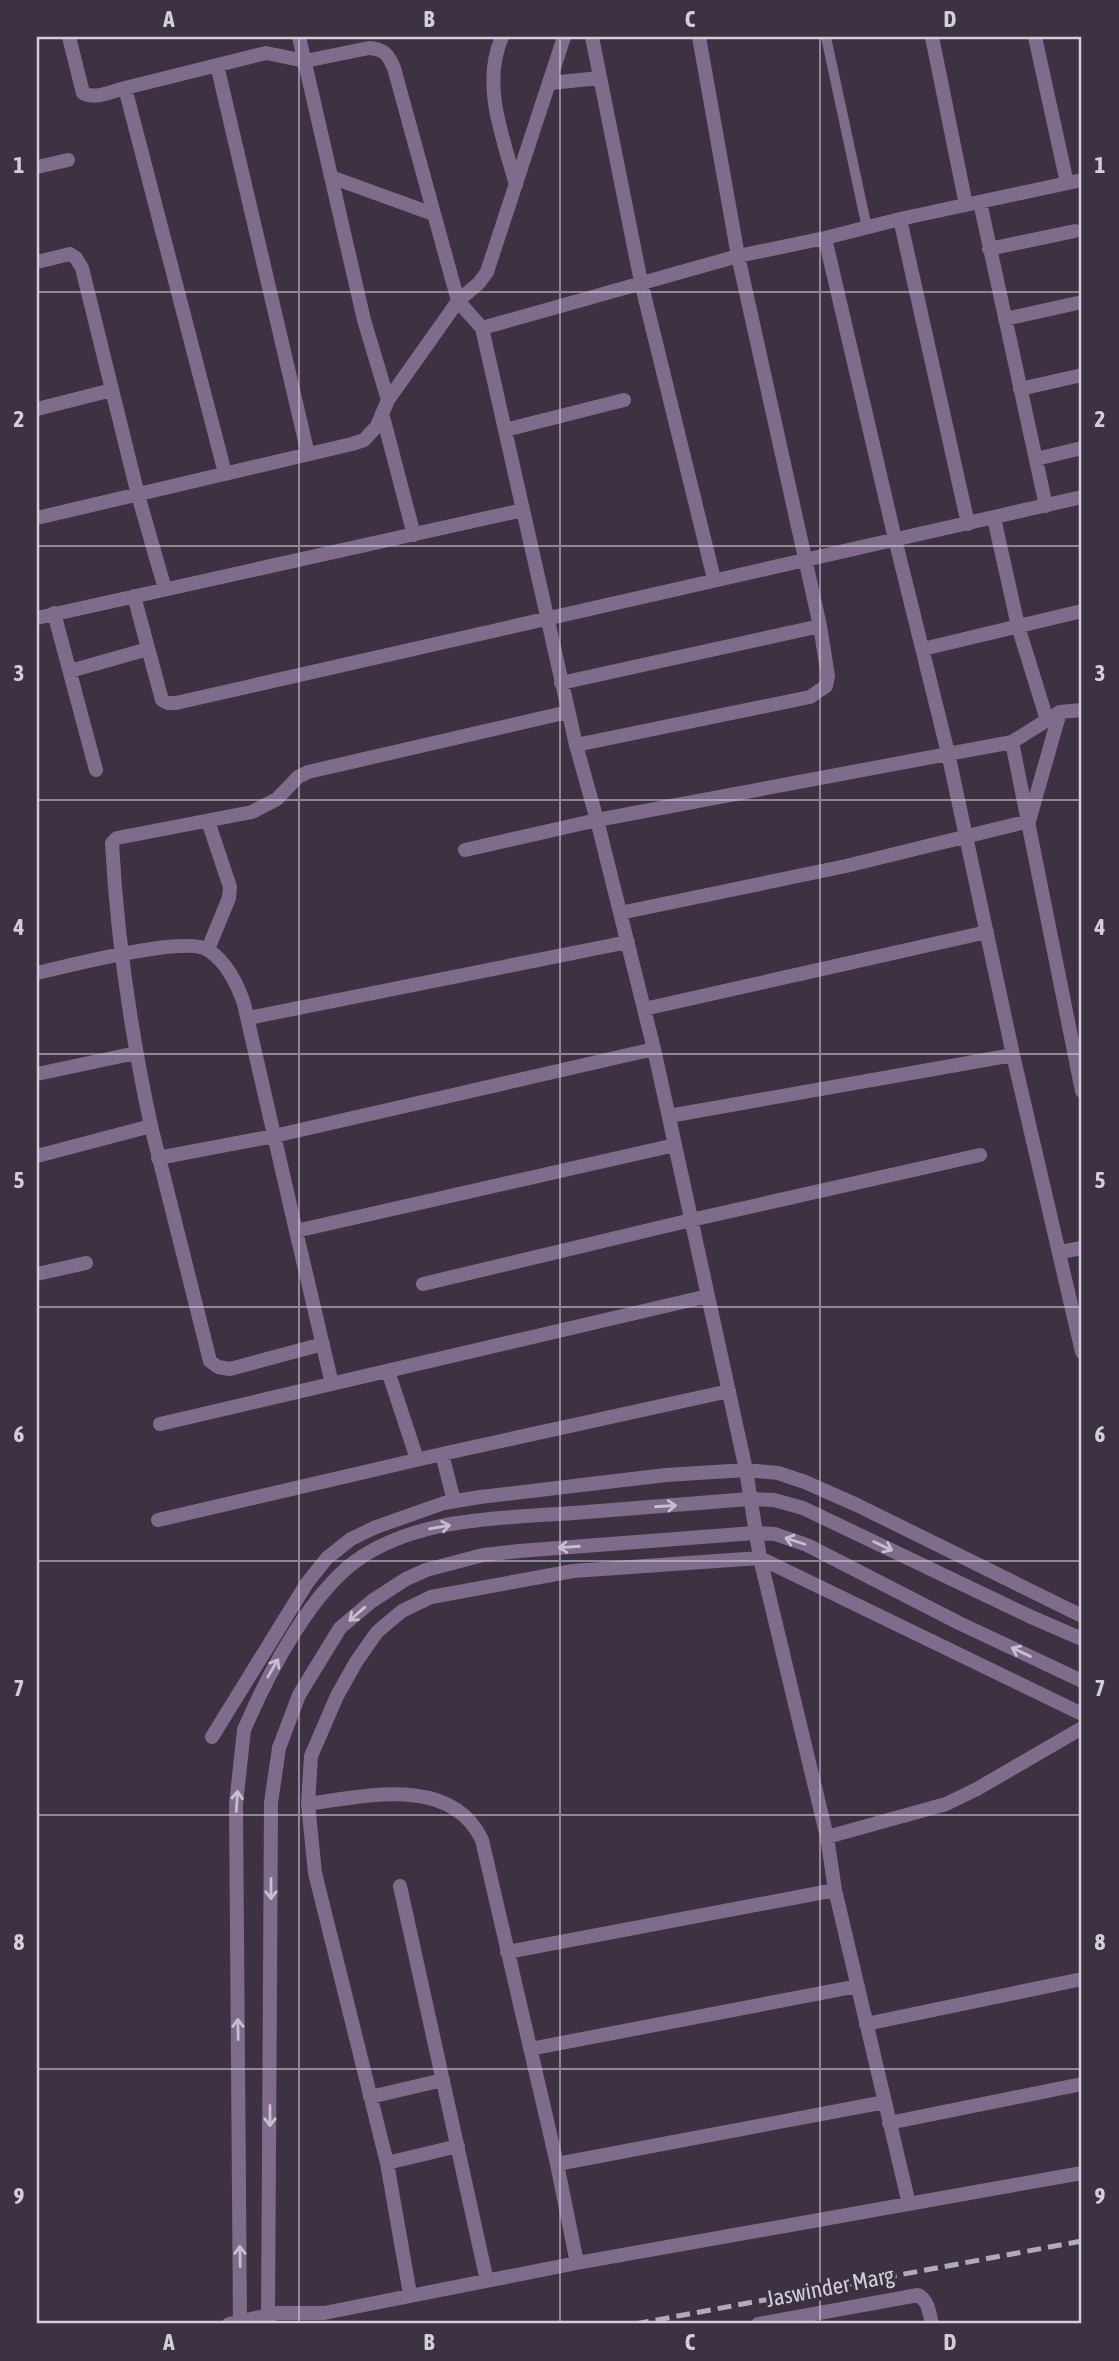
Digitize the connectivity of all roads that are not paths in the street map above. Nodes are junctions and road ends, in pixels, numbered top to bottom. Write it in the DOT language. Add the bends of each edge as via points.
graph roads {
  1 [pos="69,37"];
  2 [pos="299,37"];
  3 [pos="502,37"];
  4 [pos="564,37"];
  5 [pos="592,37"];
  6 [pos="699,37"];
  7 [pos="826,37"];
  8 [pos="933,37"];
  9 [pos="1035,37"];
  10 [pos="305,61"];
  11 [pos="217,65"];
  12 [pos="600,78"];
  13 [pos="550,83"];
  14 [pos="125,88"];
  15 [pos="68,159"];
  16 [pos="37,167"];
  17 [pos="331,177"];
  18 [pos="1082,180"];
  19 [pos="1067,183"];
  20 [pos="516,185"];
  21 [pos="972,204"];
  22 [pos="433,214"];
  23 [pos="900,219"];
  24 [pos="867,228"];
  25 [pos="1075,231"];
  26 [pos="825,238"];
  27 [pos="989,249"];
  28 [pos="738,256"];
  29 [pos="37,262"];
  30 [pos="641,282"];
  31 [pos="458,301"];
  32 [pos="1082,302"];
  33 [pos="1004,319"];
  34 [pos="482,328"];
  35 [pos="1082,374"];
  36 [pos="1020,389"];
  37 [pos="112,390"];
  38 [pos="624,400"];
  39 [pos="385,406"];
  40 [pos="37,409"];
  41 [pos="505,430"];
  42 [pos="1082,448"];
  43 [pos="308,454"];
  44 [pos="1036,459"];
  45 [pos="225,473"];
  46 [pos="138,495"];
  47 [pos="1082,497"];
  48 [pos="1046,506"];
  49 [pos="523,510"];
  50 [pos="37,518"];
  51 [pos="994,518"];
  52 [pos="968,524"];
  53 [pos="414,535"];
  54 [pos="895,539"];
  55 [pos="805,561"];
  56 [pos="714,579"];
  57 [pos="165,589"];
  58 [pos="134,596"];
  59 [pos="1082,611"];
  60 [pos="54,613"];
  61 [pos="37,618"];
  62 [pos="547,618"];
  63 [pos="820,626"];
  64 [pos="1018,626"];
  65 [pos="148,649"];
  66 [pos="923,649"];
  67 [pos="70,671"];
  68 [pos="561,684"];
  69 [pos="1082,710"];
  70 [pos="568,712"];
  71 [pos="1060,712"];
  72 [pos="1046,720"];
  73 [pos="1012,741"];
  74 [pos="576,745"];
  75 [pos="948,753"];
  76 [pos="96,770"];
  77 [pos="597,820"];
  78 [pos="208,821"];
  79 [pos="1029,821"];
  80 [pos="965,836"];
  81 [pos="465,850"];
  82 [pos="620,914"];
  83 [pos="987,932"];
  84 [pos="628,942"];
  85 [pos="208,949"];
  86 [pos="122,955"];
  87 [pos="37,973"];
  88 [pos="644,1009"];
  89 [pos="248,1018"];
  90 [pos="1077,1044"];
  91 [pos="654,1049"];
  92 [pos="136,1053"];
  93 [pos="1013,1055"];
  94 [pos="37,1074"];
  95 [pos="1082,1091"];
  96 [pos="669,1116"];
  97 [pos="151,1126"];
  98 [pos="274,1136"];
  99 [pos="675,1145"];
  100 [pos="980,1155"];
  101 [pos="37,1156"];
  102 [pos="158,1158"];
  103 [pos="691,1220"];
  104 [pos="296,1231"];
  105 [pos="1082,1248"];
  106 [pos="1060,1252"];
  107 [pos="86,1263"];
  108 [pos="37,1274"];
  109 [pos="423,1284"];
  110 [pos="708,1296"];
  111 [pos="323,1344"];
  112 [pos="1082,1352"];
  113 [pos="388,1371"];
  114 [pos="332,1384"];
  115 [pos="729,1391"];
  116 [pos="160,1424"];
  117 [pos="442,1454"];
  118 [pos="417,1459"];
  119 [pos="746,1470"];
  120 [pos="749,1499"];
  121 [pos="454,1502"];
  122 [pos="159,1520"];
  123 [pos="754,1533"];
  124 [pos="760,1558"];
  125 [pos="1082,1616"];
  126 [pos="1082,1639"];
  127 [pos="1082,1681"];
  128 [pos="1082,1714"];
  129 [pos="1082,1728"];
  130 [pos="212,1737"];
  131 [pos="308,1804"];
  132 [pos="827,1837"];
  133 [pos="400,1886"];
  134 [pos="835,1890"];
  135 [pos="507,1952"];
  136 [pos="1082,1979"];
  137 [pos="858,1986"];
  138 [pos="866,2024"];
  139 [pos="530,2049"];
  140 [pos="443,2080"];
  141 [pos="1082,2084"];
  142 [pos="370,2097"];
  143 [pos="886,2102"];
  144 [pos="889,2123"];
  145 [pos="458,2146"];
  146 [pos="387,2163"];
  147 [pos="557,2164"];
  148 [pos="1082,2173"];
  149 [pos="909,2204"];
  150 [pos="578,2263"];
  151 [pos="487,2281"];
  152 [pos="410,2294"];
  153 [pos="229,2324"];
  154 [pos="240,2324"];
  155 [pos="268,2324"];
  156 [pos="758,2324"];
  157 [pos="932,2324"];
  1 -- 14 [label="street" via="83,93 97,96"];
  2 -- 10 [label="street"];
  3 -- 20 [label="street" via="493,68 493,89"];
  4 -- 13 [label="street"];
  5 -- 12 [label="street"];
  6 -- 28 [label="street"];
  7 -- 24 [label="lane"];
  8 -- 21 [label="street"];
  9 -- 19 [label="street"];
  10 -- 11 [label="street" via="266,53"];
  10 -- 17 [label="street"];
  10 -- 22 [label="street" via="369,48 388,55"];
  11 -- 14 [label="street"];
  11 -- 43 [label="street"];
  12 -- 13 [label="street"];
  12 -- 30 [label="street"];
  13 -- 20 [label="street"];
  14 -- 45 [label="street"];
  15 -- 16 [label="street"];
  17 -- 22 [label="street"];
  17 -- 39 [label="street"];
  18 -- 19 [label="street"];
  19 -- 21 [label="street"];
  20 -- 31 [label="street" via="487,272"];
  21 -- 23 [label="street"];
  21 -- 27 [label="street"];
  22 -- 31 [label="street"];
  23 -- 24 [label="street"];
  23 -- 52 [label="street"];
  24 -- 26 [label="street"];
  25 -- 27 [label="street"];
  26 -- 28 [label="street"];
  26 -- 54 [label="street"];
  27 -- 33 [label="street"];
  28 -- 30 [label="street"];
  28 -- 55 [label="street"];
  29 -- 37 [label="street" via="70,254 82,268"];
  30 -- 34 [label="street"];
  30 -- 56 [label="street"];
  31 -- 34 [label="street"];
  31 -- 39 [label="street"];
  32 -- 33 [label="street"];
  33 -- 36 [label="street"];
  34 -- 41 [label="street"];
  35 -- 36 [label="street"];
  36 -- 44 [label="street"];
  37 -- 40 [label="street"];
  37 -- 46 [label="street"];
  38 -- 41 [label="street"];
  39 -- 43 [label="street" via="377,426 364,440"];
  39 -- 53 [label="street"];
  41 -- 49 [label="street"];
  42 -- 44 [label="street"];
  43 -- 45 [label="street"];
  44 -- 48 [label="street"];
  45 -- 46 [label="street"];
  46 -- 50 [label="street"];
  46 -- 57 [label="street"];
  47 -- 48 [label="street"];
  48 -- 51 [label="street"];
  49 -- 53 [label="street"];
  49 -- 62 [label="street"];
  51 -- 52 [label="street"];
  51 -- 64 [label="street"];
  52 -- 54 [label="street"];
  53 -- 57 [label="street"];
  54 -- 55 [label="street"];
  54 -- 66 [label="street"];
  55 -- 56 [label="street"];
  55 -- 63 [label="street"];
  56 -- 62 [label="street"];
  57 -- 58 [label="street"];
  58 -- 60 [label="street"];
  58 -- 65 [label="street"];
  59 -- 64 [label="street"];
  60 -- 61 [label="street"];
  60 -- 67 [label="street"];
  62 -- 65 [label="street" via="168,703 159,691"];
  62 -- 68 [label="street"];
  63 -- 68 [label="street"];
  63 -- 74 [label="street" via="828,676 826,686 810,697"];
  64 -- 66 [label="street"];
  64 -- 72 [label="street"];
  65 -- 67 [label="street"];
  66 -- 75 [label="street"];
  67 -- 76 [label="street"];
  68 -- 70 [label="street"];
  69 -- 71 [label="street"];
  70 -- 74 [label="street"];
  70 -- 78 [label="street" via="308,772 265,807"];
  71 -- 72 [label="street"];
  71 -- 79 [label="street"];
  72 -- 73 [label="street"];
  73 -- 75 [label="street"];
  73 -- 79 [label="street"];
  74 -- 77 [label="street"];
  75 -- 77 [label="street"];
  75 -- 80 [label="street"];
  77 -- 81 [label="street"];
  77 -- 82 [label="street"];
  78 -- 85 [label="street" via="230,887"];
  78 -- 86 [label="street" via="127,835 112,843"];
  79 -- 80 [label="street"];
  79 -- 90 [label="street"];
  80 -- 82 [label="street"];
  80 -- 83 [label="street"];
  82 -- 84 [label="street"];
  83 -- 88 [label="street"];
  83 -- 93 [label="street"];
  84 -- 88 [label="street"];
  84 -- 89 [label="street"];
  85 -- 86 [label="street" via="184,945"];
  85 -- 89 [label="street" via="239,989"];
  86 -- 87 [label="street"];
  86 -- 92 [label="street"];
  88 -- 91 [label="street"];
  89 -- 98 [label="street"];
  90 -- 95 [label="street"];
  91 -- 96 [label="street"];
  91 -- 98 [label="street"];
  92 -- 94 [label="street"];
  92 -- 97 [label="street"];
  93 -- 96 [label="street"];
  93 -- 106 [label="street"];
  96 -- 99 [label="street"];
  97 -- 101 [label="street"];
  97 -- 102 [label="street"];
  98 -- 102 [label="street"];
  98 -- 104 [label="street"];
  99 -- 103 [label="street"];
  99 -- 104 [label="street"];
  100 -- 103 [label="street"];
  102 -- 111 [label="street" via="211,1362 230,1369"];
  103 -- 109 [label="street"];
  103 -- 110 [label="street"];
  104 -- 111 [label="street"];
  105 -- 106 [label="street"];
  106 -- 112 [label="street"];
  107 -- 108 [label="street"];
  110 -- 113 [label="street"];
  110 -- 115 [label="street"];
  111 -- 114 [label="street"];
  113 -- 114 [label="street"];
  113 -- 118 [label="street"];
  114 -- 116 [label="street"];
  115 -- 117 [label="street"];
  115 -- 119 [label="street"];
  117 -- 118 [label="street"];
  117 -- 121 [label="street"];
  118 -- 122 [label="street"];
  119 -- 120 [label="street"];
  119 -- 121 [label="street" via="666,1475"];
  119 -- 125 [label="street" via="805,1482"];
  120 -- 123 [label="street"];
  120 -- 126 [label="street, one-way" via="803,1508"];
  154 -- 120 [label="street, one-way, bridge" via="236,1804 244,1730 271,1672 311,1609 343,1572 384,1545 434,1527 492,1519"];
  121 -- 130 [label="street" via="376,1527 327,1558"];
  123 -- 124 [label="street"];
  127 -- 123 [label="street, one-way" via="807,1545 775,1534"];
  123 -- 155 [label="street, one-way, bridge" via="483,1555 406,1579 340,1628 299,1695 279,1748 271,1803"];
  124 -- 128 [label="street"];
  124 -- 131 [label="street" via="573,1571 431,1597 402,1611 377,1632 337,1696 311,1756"];
  124 -- 132 [label="street"];
  129 -- 132 [label="street" via="946,1804"];
  131 -- 135 [label="street" via="404,1794 454,1807 468,1818 482,1840"];
  131 -- 142 [label="street" via="315,1873"];
  132 -- 134 [label="street"];
  133 -- 140 [label="street"];
  134 -- 135 [label="street"];
  134 -- 137 [label="street"];
  135 -- 139 [label="street"];
  136 -- 138 [label="street"];
  137 -- 138 [label="street"];
  137 -- 139 [label="street"];
  138 -- 143 [label="street"];
  139 -- 147 [label="street"];
  140 -- 142 [label="street"];
  140 -- 145 [label="street"];
  141 -- 144 [label="street"];
  142 -- 146 [label="street"];
  143 -- 144 [label="street"];
  143 -- 147 [label="street"];
  144 -- 149 [label="street"];
  145 -- 146 [label="street"];
  145 -- 151 [label="street"];
  146 -- 152 [label="street"];
  147 -- 150 [label="street"];
  148 -- 149 [label="street"];
  149 -- 150 [label="street"];
  150 -- 151 [label="street"];
  151 -- 152 [label="street"];
  152 -- 153 [label="street" via="324,2313 278,2313"];
  156 -- 157 [label="street, Jaswinder Marg" via="918,2295 928,2304"];
}
